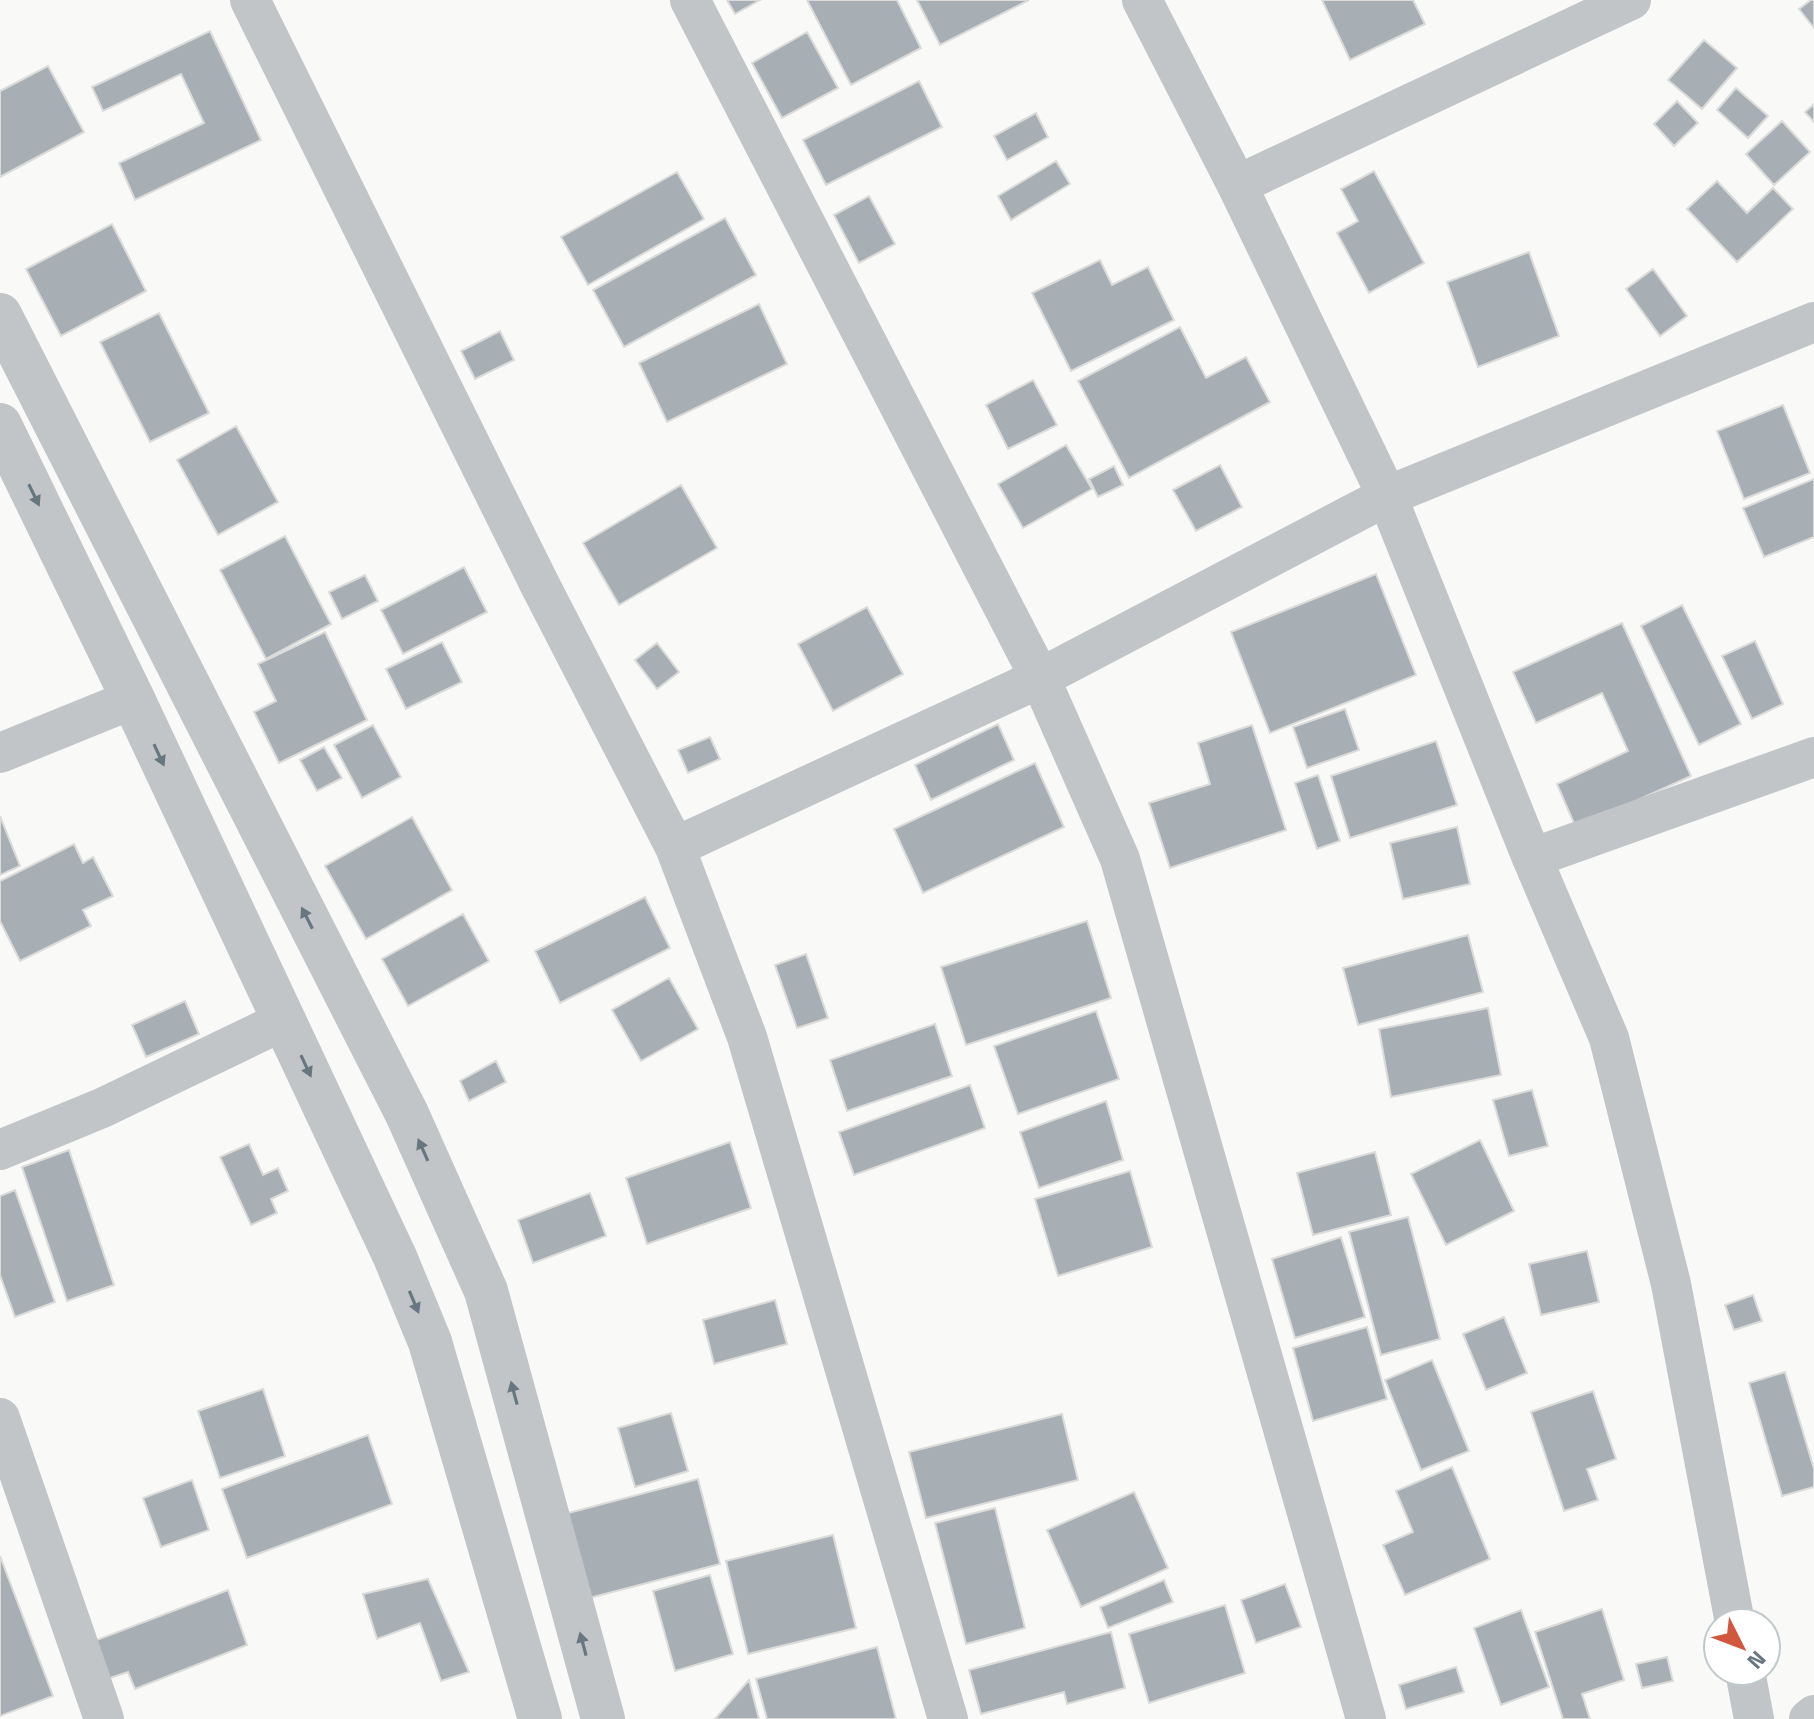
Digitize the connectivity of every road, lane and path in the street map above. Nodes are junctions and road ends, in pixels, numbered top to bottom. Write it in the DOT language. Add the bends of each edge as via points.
graph roads {
  1 [pos="250,0"];
  2 [pos="690,0"];
  3 [pos="1142,0"];
  4 [pos="1631,0"];
  5 [pos="1237,185"];
  6 [pos="0,315"];
  7 [pos="1814,322"];
  8 [pos="0,425"];
  9 [pos="1387,496"];
  10 [pos="1040,678"];
  11 [pos="133,699"];
  12 [pos="0,753"];
  13 [pos="1814,757"];
  14 [pos="675,847"];
  15 [pos="1532,858"];
  16 [pos="285,1020"];
  17 [pos="0,1150"];
  18 [pos="0,1418"];
  19 [pos="1732,1607"];
  20 [pos="1748,1687"];
  21 [pos="1814,1715"];
  22 [pos="104,1719"];
  23 [pos="540,1719"];
  24 [pos="603,1719"];
  25 [pos="948,1719"];
  26 [pos="1366,1719"];
  27 [pos="1754,1719"];
  28 [pos="1809,1719"];
  1 -- 14 [label="street"];
  2 -- 10 [label="street"];
  3 -- 5 [label="street"];
  4 -- 5 [label="street"];
  5 -- 9 [label="street"];
  24 -- 6 [label="street, one-way" via="486,1291 407,1114"];
  7 -- 9 [label="street"];
  8 -- 11 [label="street, one-way"];
  9 -- 10 [label="street"];
  9 -- 15 [label="street"];
  10 -- 14 [label="street"];
  10 -- 26 [label="street" via="1120,859"];
  11 -- 12 [label="street"];
  11 -- 16 [label="street, one-way"];
  13 -- 15 [label="street"];
  14 -- 25 [label="street" via="747,1037"];
  15 -- 19 [label="street" via="1609,1038 1671,1284"];
  16 -- 17 [label="street" via="102,1108"];
  16 -- 23 [label="street, one-way" via="430,1342"];
  18 -- 22 [label="street"];
  20 -- 27 [label="street"];
  21 -- 28 [label="street"];
}
